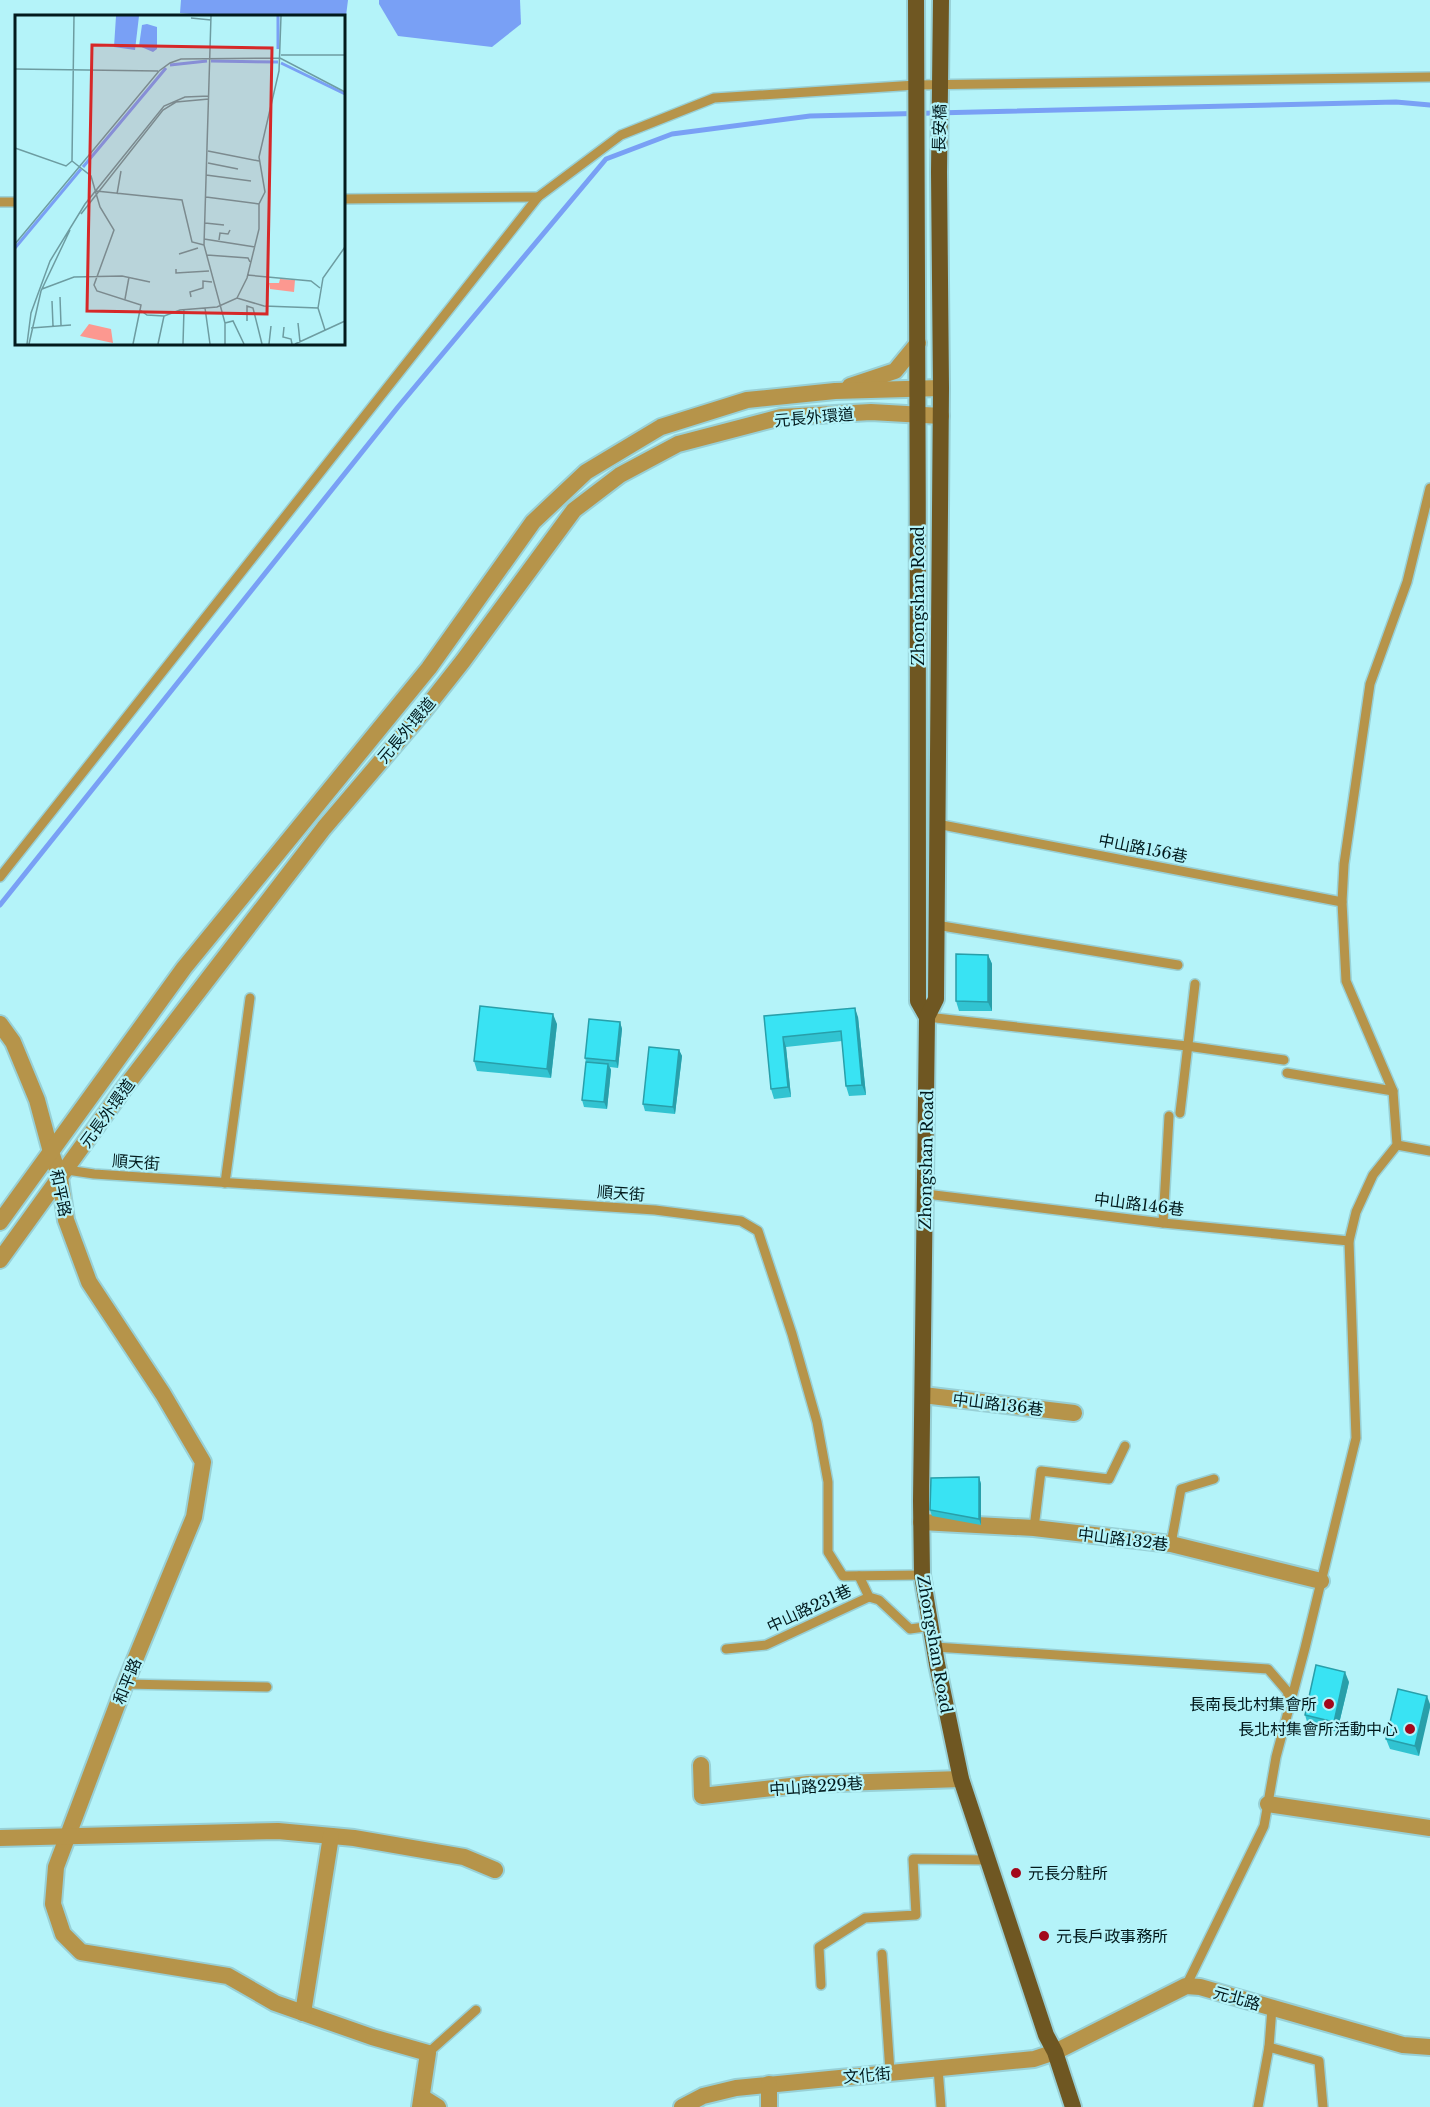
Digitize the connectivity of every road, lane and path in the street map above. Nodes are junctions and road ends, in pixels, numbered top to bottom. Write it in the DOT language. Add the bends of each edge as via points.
graph roads {
  1 [pos="916,0"];
  2 [pos="941,0"];
  3 [pos="1430,77"];
  4 [pos="916,85"];
  5 [pos="940,85"];
  6 [pos="915,172"];
  7 [pos="939,172"];
  8 [pos="538,197"];
  9 [pos="345,199"];
  10 [pos="918,343"];
  11 [pos="941,388"];
  12 [pos="918,390"];
  13 [pos="835,391"];
  14 [pos="918,414"];
  15 [pos="941,416"];
  16 [pos="1430,488"];
  17 [pos="937,824"];
  18 [pos="0,877"];
  19 [pos="1342,902"];
  20 [pos="936,925"];
  21 [pos="1178,965"];
  22 [pos="1195,984"];
  23 [pos="250,998"];
  24 [pos="927,1017"];
  25 [pos="0,1024"];
  26 [pos="1186,1046"];
  27 [pos="1284,1060"];
  28 [pos="1287,1073"];
  29 [pos="1393,1091"];
  30 [pos="1180,1113"];
  31 [pos="1168,1116"];
  32 [pos="1397,1145"];
  33 [pos="1430,1151"];
  34 [pos="51,1152"];
  35 [pos="63,1174"];
  36 [pos="225,1183"];
  37 [pos="926,1194"];
  38 [pos="0,1222"];
  39 [pos="1163,1223"];
  40 [pos="1348,1241"];
  41 [pos="0,1260"];
  42 [pos="923,1395"];
  43 [pos="1074,1413"];
  44 [pos="1125,1446"];
  45 [pos="1214,1479"];
  46 [pos="921,1522"];
  47 [pos="1035,1528"];
  48 [pos="1171,1544"];
  49 [pos="922,1575"];
  50 [pos="859,1576"];
  51 [pos="1321,1581"];
  52 [pos="868,1597"];
  53 [pos="932,1626"];
  54 [pos="935,1647"];
  55 [pos="726,1649"];
  56 [pos="125,1684"];
  57 [pos="267,1687"];
  58 [pos="1290,1702"];
  59 [pos="701,1765"];
  60 [pos="961,1779"];
  61 [pos="1268,1804"];
  62 [pos="1430,1828"];
  63 [pos="68,1836"];
  64 [pos="331,1836"];
  65 [pos="0,1838"];
  66 [pos="987,1860"];
  67 [pos="495,1870"];
  68 [pos="882,1954"];
  69 [pos="821,1985"];
  70 [pos="1186,1986"];
  71 [pos="1272,2008"];
  72 [pos="476,2010"];
  73 [pos="303,2013"];
  74 [pos="1269,2047"];
  75 [pos="1430,2047"];
  76 [pos="1055,2052"];
  77 [pos="428,2053"];
  78 [pos="938,2068"];
  79 [pos="890,2073"];
  80 [pos="769,2084"];
  81 [pos="421,2102"];
  82 [pos="438,2107"];
  83 [pos="682,2107"];
  84 [pos="769,2107"];
  85 [pos="941,2107"];
  86 [pos="1073,2107"];
  87 [pos="1258,2107"];
  88 [pos="1323,2107"];
  1 -- 4 [label="main road"];
  2 -- 5 [label="main road"];
  3 -- 5 [label="lane"];
  4 -- 5 [label="lane"];
  4 -- 6 [label="main road, 長安橋"];
  4 -- 8 [label="lane" via="714,98 621,135"];
  5 -- 7 [label="main road, 長安橋"];
  6 -- 10 [label="main road, Zhongshan Road"];
  7 -- 11 [label="main road, Zhongshan Road"];
  8 -- 9 [label="lane"];
  8 -- 18 [label="lane"];
  10 -- 12 [label="main road, Zhongshan Road"];
  10 -- 13 [label="street" via="895,370"];
  11 -- 12 [label="street, 元長外環道"];
  11 -- 15 [label="main road, Zhongshan Road"];
  12 -- 13 [label="street, 元長外環道"];
  12 -- 14 [label="main road, Zhongshan Road"];
  13 -- 34 [label="street, 元長外環道" via="747,400 661,427 586,472 533,522 429,668 184,968"];
  14 -- 15 [label="street, 元長外環道"];
  14 -- 24 [label="main road, Zhongshan Road" via="918,1001"];
  14 -- 35 [label="street, 元長外環道" via="871,412 781,417 678,444 620,475 574,510 463,661 324,828"];
  15 -- 17 [label="main road, Zhongshan Road"];
  16 -- 19 [label="lane" via="1407,582 1370,684"];
  17 -- 19 [label="lane, 中山路156巷"];
  17 -- 20 [label="main road, Zhongshan Road"];
  19 -- 29 [label="lane" via="1346,981"];
  20 -- 21 [label="lane"];
  20 -- 24 [label="main road, Zhongshan Road" via="936,999"];
  22 -- 26 [label="lane"];
  23 -- 36 [label="lane"];
  24 -- 26 [label="lane"];
  24 -- 37 [label="main road, Zhongshan Road"];
  25 -- 34 [label="street, 和平路" via="13,1042 37,1100"];
  26 -- 27 [label="lane"];
  26 -- 30 [label="lane"];
  28 -- 29 [label="lane"];
  29 -- 32 [label="lane"];
  31 -- 39 [label="lane"];
  32 -- 33 [label="lane"];
  32 -- 40 [label="lane" via="1373,1175"];
  34 -- 35 [label="street, 和平路"];
  34 -- 38 [label="street, 元長外環道"];
  35 -- 36 [label="lane, 順天街"];
  35 -- 41 [label="street, 元長外環道"];
  35 -- 56 [label="street, 和平路" via="66,1220 89,1282 163,1394 202,1462 194,1517"];
  36 -- 50 [label="lane, 順天街" via="655,1210 741,1221 758,1231 817,1422 828,1482 828,1552 843,1576"];
  37 -- 39 [label="lane, 中山路146巷"];
  37 -- 42 [label="main road, Zhongshan Road"];
  39 -- 40 [label="lane, 中山路146巷"];
  40 -- 51 [label="lane" via="1356,1438"];
  42 -- 43 [label="street, 中山路136巷"];
  42 -- 46 [label="main road, Zhongshan Road"];
  44 -- 47 [label="lane" via="1109,1479 1041,1471"];
  45 -- 48 [label="lane" via="1181,1489"];
  46 -- 47 [label="street, 中山路132巷"];
  46 -- 49 [label="main road, Zhongshan Road"];
  47 -- 48 [label="street, 中山路132巷"];
  48 -- 51 [label="street, 中山路132巷"];
  49 -- 50 [label="lane, 順天街"];
  49 -- 53 [label="main road, Zhongshan Road"];
  50 -- 52 [label="lane"];
  51 -- 58 [label="lane"];
  52 -- 53 [label="lane" via="879,1600 910,1629"];
  52 -- 55 [label="lane, 中山路231巷" via="766,1645"];
  53 -- 54 [label="main road, Zhongshan Road"];
  54 -- 58 [label="lane" via="1268,1669 1287,1691"];
  54 -- 60 [label="main road, Zhongshan Road"];
  56 -- 57 [label="lane"];
  56 -- 63 [label="street, 和平路"];
  58 -- 61 [label="lane"];
  59 -- 60 [label="street, 中山路229巷" via="702,1796 808,1784"];
  60 -- 66 [label="main road, Zhongshan Road"];
  61 -- 62 [label="street"];
  61 -- 70 [label="lane" via="1264,1826"];
  63 -- 64 [label="street" via="278,1831"];
  63 -- 65 [label="street"];
  63 -- 73 [label="street, 和平路" via="56,1867 53,1904 63,1934 81,1952 228,1976 275,2003"];
  64 -- 67 [label="street" via="464,1857"];
  64 -- 73 [label="street"];
  66 -- 69 [label="lane" via="913,1859 916,1915 865,1918 819,1947"];
  66 -- 76 [label="main road, Zhongshan Road"];
  68 -- 79 [label="lane"];
  70 -- 71 [label="street, 元北路"];
  70 -- 76 [label="street"];
  71 -- 74 [label="lane"];
  71 -- 75 [label="street, 元北路" via="1403,2045"];
  72 -- 77 [label="lane"];
  73 -- 77 [label="street, 和平路"];
  74 -- 87 [label="lane"];
  74 -- 88 [label="lane" via="1319,2061"];
  76 -- 78 [label="street, 文化街" via="1034,2059"];
  76 -- 86 [label="main road, Zhongshan Road"];
  77 -- 81 [label="street"];
  78 -- 79 [label="street, 文化街"];
  78 -- 85 [label="lane"];
  79 -- 80 [label="street, 文化街"];
  80 -- 83 [label="street, 文化街" via="703,2096"];
  80 -- 84 [label="street"];
  81 -- 82 [label="street"];
}
